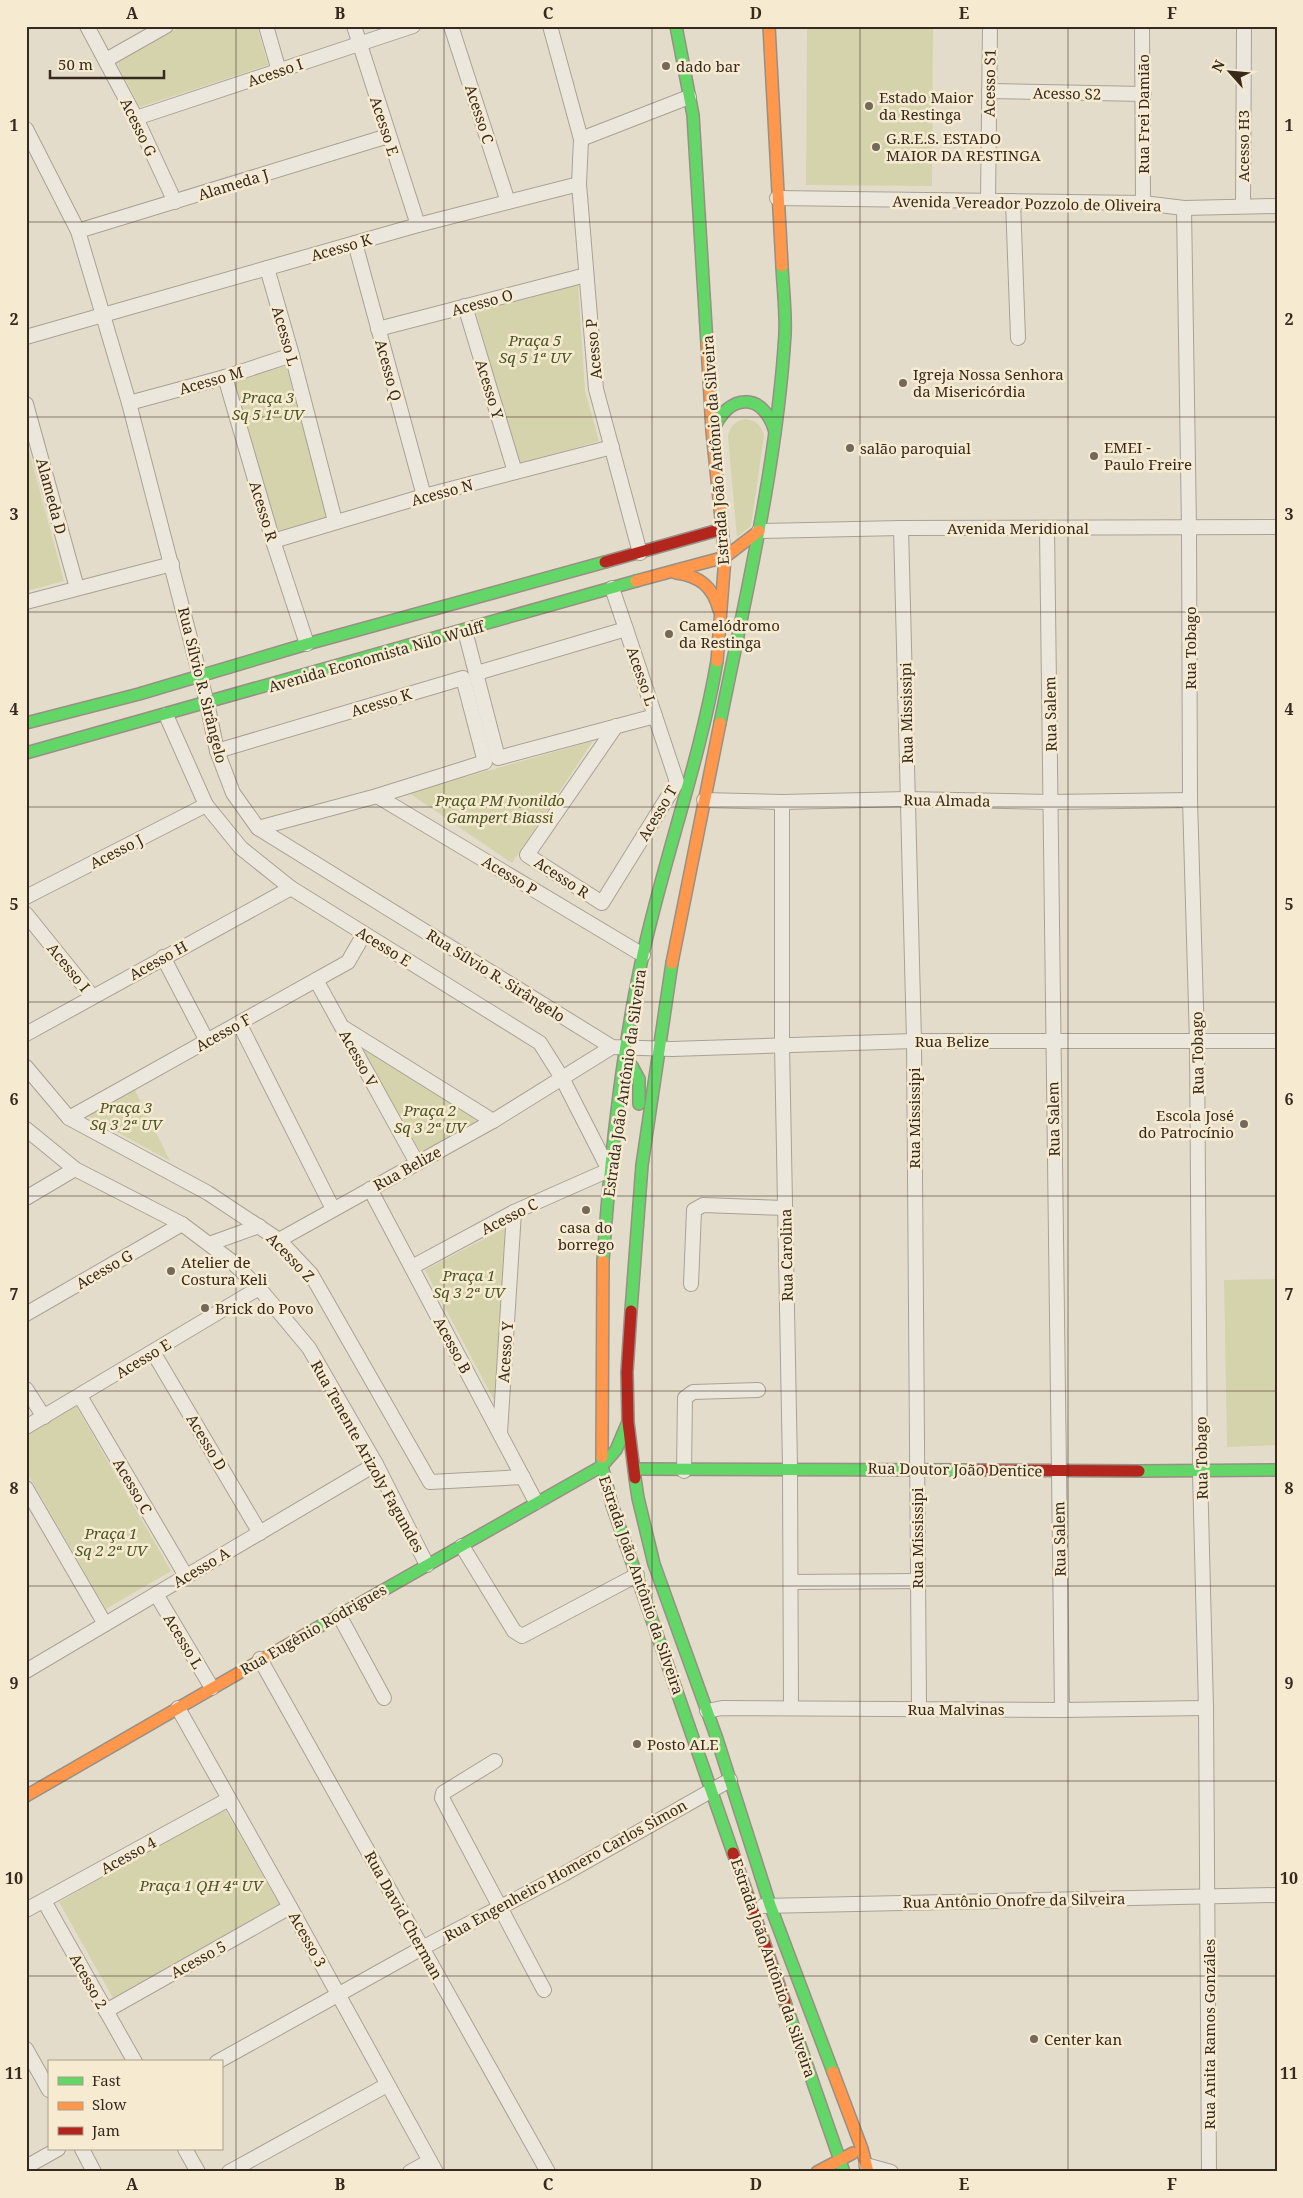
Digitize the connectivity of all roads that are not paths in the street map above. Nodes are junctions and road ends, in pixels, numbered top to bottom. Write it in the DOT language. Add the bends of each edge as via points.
graph roads {
  1 [pos="87,26"];
  2 [pos="166,26"];
  3 [pos="266,26"];
  4 [pos="354,26"];
  5 [pos="413,26"];
  6 [pos="452,26"];
  7 [pos="550,26"];
  8 [pos="676,26"];
  9 [pos="769,26"];
  10 [pos="990,26"];
  11 [pos="1142,26"];
  12 [pos="1244,26"];
  13 [pos="359,44"];
  14 [pos="106,60"];
  15 [pos="278,70"];
  16 [pos="989,91"];
  17 [pos="1144,94"];
  18 [pos="689,96"];
  19 [pos="136,118"];
  20 [pos="26,129"];
  21 [pos="388,136"];
  22 [pos="581,139"];
  23 [pos="579,184"];
  24 [pos="777,198"];
  25 [pos="988,201"];
  26 [pos="1013,201"];
  27 [pos="175,202"];
  28 [pos="508,202"];
  29 [pos="1143,203"];
  30 [pos="1243,206"];
  31 [pos="1277,206"];
  32 [pos="1184,208"];
  33 [pos="418,225"];
  34 [pos="78,231"];
  35 [pos="355,243"];
  36 [pos="267,268"];
  37 [pos="586,275"];
  38 [pos="465,306"];
  39 [pos="104,314"];
  40 [pos="378,329"];
  41 [pos="26,337"];
  42 [pos="1018,338"];
  43 [pos="292,356"];
  44 [pos="225,377"];
  45 [pos="129,403"];
  46 [pos="26,404"];
  47 [pos="712,432"];
  48 [pos="775,434"];
  49 [pos="31,438"];
  50 [pos="612,447"];
  51 [pos="515,472"];
  52 [pos="424,496"];
  53 [pos="335,521"];
  54 [pos="1277,527"];
  55 [pos="901,528"];
  56 [pos="1189,528"];
  57 [pos="1047,529"];
  58 [pos="722,530"];
  59 [pos="759,531"];
  60 [pos="273,541"];
  61 [pos="640,553"];
  62 [pos="725,557"];
  63 [pos="172,564"];
  64 [pos="673,572"];
  65 [pos="77,588"];
  66 [pos="612,588"];
  67 [pos="26,602"];
  68 [pos="719,612"];
  69 [pos="626,629"];
  70 [pos="465,631"];
  71 [pos="307,644"];
  72 [pos="477,673"];
  73 [pos="200,676"];
  74 [pos="207,703"];
  75 [pos="166,715"];
  76 [pos="655,716"];
  77 [pos="26,723"];
  78 [pos="616,726"];
  79 [pos="217,751"];
  80 [pos="26,753"];
  81 [pos="491,760"];
  82 [pos="683,783"];
  83 [pos="377,796"];
  84 [pos="907,799"];
  85 [pos="704,800"];
  86 [pos="1190,800"];
  87 [pos="782,802"];
  88 [pos="1051,802"];
  89 [pos="206,805"];
  90 [pos="258,828"];
  91 [pos="291,888"];
  92 [pos="26,897"];
  93 [pos="602,903"];
  94 [pos="26,914"];
  95 [pos="364,934"];
  96 [pos="643,954"];
  97 [pos="162,957"];
  98 [pos="316,980"];
  99 [pos="92,996"];
  100 [pos="239,1023"];
  101 [pos="343,1028"];
  102 [pos="26,1034"];
  103 [pos="207,1041"];
  104 [pos="914,1041"];
  105 [pos="1052,1041"];
  106 [pos="1277,1041"];
  107 [pos="1197,1042"];
  108 [pos="782,1045"];
  109 [pos="612,1046"];
  110 [pos="626,1047"];
  111 [pos="657,1048"];
  112 [pos="26,1067"];
  113 [pos="623,1069"];
  114 [pos="562,1078"];
  115 [pos="69,1118"];
  116 [pos="493,1121"];
  117 [pos="26,1129"];
  118 [pos="417,1162"];
  119 [pos="642,1165"];
  120 [pos="75,1169"];
  121 [pos="608,1170"];
  122 [pos="370,1189"];
  123 [pos="26,1198"];
  124 [pos="785,1208"];
  125 [pos="333,1209"];
  126 [pos="514,1212"];
  127 [pos="182,1224"];
  128 [pos="259,1226"];
  129 [pos="279,1240"];
  130 [pos="209,1244"];
  131 [pos="412,1268"];
  132 [pos="691,1284"];
  133 [pos="259,1288"];
  134 [pos="26,1314"];
  135 [pos="153,1352"];
  136 [pos="26,1389"];
  137 [pos="758,1390"];
  138 [pos="80,1396"];
  139 [pos="44,1417"];
  140 [pos="628,1422"];
  141 [pos="26,1427"];
  142 [pos="500,1432"];
  143 [pos="376,1464"];
  144 [pos="602,1466"];
  145 [pos="790,1467"];
  146 [pos="917,1468"];
  147 [pos="634,1469"];
  148 [pos="684,1470"];
  149 [pos="1277,1470"];
  150 [pos="1057,1471"];
  151 [pos="1200,1472"];
  152 [pos="523,1477"];
  153 [pos="26,1488"];
  154 [pos="536,1502"];
  155 [pos="260,1533"];
  156 [pos="462,1546"];
  157 [pos="427,1565"];
  158 [pos="637,1575"];
  159 [pos="186,1576"];
  160 [pos="791,1582"];
  161 [pos="918,1582"];
  162 [pos="156,1594"];
  163 [pos="339,1615"];
  164 [pos="105,1624"];
  165 [pos="260,1659"];
  166 [pos="691,1667"];
  167 [pos="26,1671"];
  168 [pos="672,1675"];
  169 [pos="212,1688"];
  170 [pos="384,1698"];
  171 [pos="178,1708"];
  172 [pos="791,1708"];
  173 [pos="919,1708"];
  174 [pos="1206,1708"];
  175 [pos="1062,1710"];
  176 [pos="707,1711"];
  177 [pos="716,1736"];
  178 [pos="696,1744"];
  179 [pos="495,1761"];
  180 [pos="730,1780"];
  181 [pos="712,1789"];
  182 [pos="26,1796"];
  183 [pos="229,1799"];
  184 [pos="1277,1895"];
  185 [pos="1208,1897"];
  186 [pos="44,1901"];
  187 [pos="770,1905"];
  188 [pos="290,1907"];
  189 [pos="501,1907"];
  190 [pos="752,1907"];
  191 [pos="26,1910"];
  192 [pos="422,1948"];
  193 [pos="544,1990"];
  194 [pos="338,1994"];
  195 [pos="106,2011"];
  196 [pos="26,2050"];
  197 [pos="133,2060"];
  198 [pos="221,2060"];
  199 [pos="387,2084"];
  200 [pos="48,2088"];
  201 [pos="862,2149"];
  202 [pos="56,2150"];
  203 [pos="83,2150"];
  204 [pos="186,2150"];
  205 [pos="841,2158"];
  206 [pos="433,2166"];
  207 [pos="26,2167"];
  208 [pos="867,2168"];
  209 [pos="94,2172"];
  210 [pos="198,2172"];
  211 [pos="228,2172"];
  212 [pos="410,2172"];
  213 [pos="548,2172"];
  214 [pos="817,2172"];
  215 [pos="844,2172"];
  216 [pos="891,2172"];
  217 [pos="1209,2172"];
  1 -- 14 [label="street, Acesso G"];
  2 -- 14 [label="street"];
  3 -- 15 [label="street"];
  4 -- 13 [label="street, Acesso E"];
  5 -- 13 [label="street, Acesso I"];
  6 -- 28 [label="street, Acesso C"];
  7 -- 22 [label="street, Acesso P"];
  8 -- 18 [label="main road, Estrada João Antônio da Silveira"];
  9 -- 24 [label="main road, Estrada João Antônio da Silveira"];
  10 -- 16 [label="street, Acesso S1"];
  11 -- 17 [label="street, Rua Frei Damião"];
  12 -- 30 [label="street, Acesso H3"];
  13 -- 15 [label="street, Acesso I"];
  13 -- 21 [label="street, Acesso E"];
  14 -- 19 [label="street, Acesso G"];
  15 -- 19 [label="street, Acesso I"];
  16 -- 17 [label="street, Acesso S2"];
  16 -- 25 [label="street, Acesso S1"];
  17 -- 29 [label="street, Rua Frei Damião"];
  18 -- 22 [label="street"];
  18 -- 47 [label="main road, Estrada João Antônio da Silveira" via="693,115"];
  19 -- 27 [label="street, Acesso G"];
  20 -- 34 [label="street, Rua Sílvio R. Sirângelo"];
  21 -- 27 [label="street, Alameda J"];
  21 -- 33 [label="street, Acesso E"];
  22 -- 23 [label="street, Acesso P"];
  23 -- 28 [label="street, Acesso K"];
  23 -- 37 [label="street, Acesso P"];
  24 -- 25 [label="street, Avenida Vereador Pozzolo de Oliveira"];
  24 -- 48 [label="main road, Estrada João Antônio da Silveira" via="785,332"];
  25 -- 26 [label="street, Avenida Vereador Pozzolo de Oliveira"];
  26 -- 29 [label="street, Avenida Vereador Pozzolo de Oliveira"];
  26 -- 42 [label="street"];
  27 -- 34 [label="street, Alameda J"];
  28 -- 33 [label="street, Acesso K"];
  29 -- 32 [label="street, Avenida Vereador Pozzolo de Oliveira"];
  30 -- 31 [label="street, Avenida Vereador Pozzolo de Oliveira"];
  30 -- 32 [label="street, Avenida Vereador Pozzolo de Oliveira"];
  32 -- 56 [label="street, Rua Tobago"];
  33 -- 35 [label="street, Acesso K"];
  34 -- 39 [label="street, Rua Sílvio R. Sirângelo"];
  35 -- 36 [label="street, Acesso K"];
  35 -- 40 [label="street, Acesso Q"];
  36 -- 39 [label="street, Acesso K"];
  36 -- 43 [label="street, Acesso L"];
  37 -- 38 [label="street, Acesso O"];
  37 -- 50 [label="street, Acesso P" via="596,389"];
  38 -- 40 [label="street, Acesso O"];
  38 -- 51 [label="street, Acesso Y"];
  39 -- 41 [label="street"];
  39 -- 45 [label="street, Rua Sílvio R. Sirângelo"];
  40 -- 52 [label="street, Acesso Q"];
  43 -- 44 [label="street, Acesso M"];
  43 -- 53 [label="street, Acesso L"];
  44 -- 45 [label="street, Acesso M"];
  44 -- 60 [label="street, Acesso R"];
  45 -- 63 [label="street, Rua Sílvio R. Sirângelo"];
  46 -- 49 [label="street, Alameda D"];
  47 -- 48 [label="main road" via="714,422 726,407 745,401 764,408 774,425"];
  47 -- 58 [label="main road, Estrada João Antônio da Silveira"];
  48 -- 59 [label="main road, Estrada João Antônio da Silveira"];
  49 -- 65 [label="street, Alameda D"];
  50 -- 51 [label="street, Acesso N"];
  50 -- 61 [label="street, Acesso P"];
  51 -- 52 [label="street, Acesso N"];
  52 -- 53 [label="street, Acesso N"];
  53 -- 60 [label="street, Acesso N"];
  54 -- 56 [label="street, Avenida Meridional"];
  55 -- 57 [label="street, Avenida Meridional"];
  55 -- 59 [label="street, Avenida Meridional"];
  55 -- 84 [label="street, Rua Mississipi"];
  56 -- 57 [label="street, Avenida Meridional"];
  56 -- 86 [label="street, Rua Tobago"];
  57 -- 88 [label="street, Rua Salem"];
  58 -- 61 [label="main road, Avenida Economista Nilo Wulff"];
  58 -- 62 [label="main road, Estrada João Antônio da Silveira"];
  59 -- 62 [label="main road"];
  59 -- 85 [label="main road, Estrada João Antônio da Silveira"];
  60 -- 71 [label="street, Acesso R"];
  61 -- 71 [label="main road, Avenida Economista Nilo Wulff"];
  62 -- 64 [label="main road, Avenida Economista Nilo Wulff"];
  62 -- 68 [label="main road, Estrada João Antônio da Silveira"];
  63 -- 65 [label="street"];
  63 -- 73 [label="street, Rua Sílvio R. Sirângelo"];
  64 -- 66 [label="main road, Avenida Economista Nilo Wulff"];
  64 -- 68 [label="main road" via="699,578 709,587"];
  65 -- 67 [label="street"];
  66 -- 69 [label="street"];
  66 -- 70 [label="main road, Avenida Economista Nilo Wulff"];
  68 -- 82 [label="main road, Estrada João Antônio da Silveira" via="717,662"];
  69 -- 72 [label="street, Acesso L"];
  69 -- 76 [label="street, Acesso L"];
  70 -- 72 [label="street"];
  70 -- 74 [label="main road, Avenida Economista Nilo Wulff"];
  71 -- 73 [label="main road, Avenida Economista Nilo Wulff"];
  72 -- 81 [label="street"];
  73 -- 74 [label="street, Rua Sílvio R. Sirângelo"];
  73 -- 77 [label="main road, Avenida Economista Nilo Wulff"];
  74 -- 75 [label="main road, Avenida Economista Nilo Wulff"];
  74 -- 79 [label="street, Rua Sílvio R. Sirângelo"];
  75 -- 80 [label="main road, Avenida Economista Nilo Wulff"];
  75 -- 89 [label="street, Acesso E"];
  76 -- 78 [label="street, Acesso L"];
  76 -- 82 [label="street, Acesso T"];
  78 -- 81 [label="street, Acesso L"];
  78 -- 93 [label="street, Acesso R" via="527,855"];
  79 -- 81 [label="street, Acesso K" via="463,678"];
  79 -- 90 [label="street, Rua Sílvio R. Sirângelo" via="233,793"];
  81 -- 83 [label="street"];
  82 -- 93 [label="street, Acesso T"];
  82 -- 96 [label="main road, Estrada João Antônio da Silveira"];
  83 -- 90 [label="street"];
  83 -- 96 [label="street, Acesso P"];
  84 -- 87 [label="street, Rua Almada"];
  84 -- 88 [label="street, Rua Almada"];
  84 -- 104 [label="street, Rua Mississipi"];
  85 -- 87 [label="street, Rua Almada"];
  85 -- 111 [label="main road, Estrada João Antônio da Silveira"];
  86 -- 88 [label="street, Rua Almada"];
  86 -- 107 [label="street, Rua Tobago"];
  87 -- 108 [label="street, Rua Carolina"];
  88 -- 105 [label="street, Rua Salem"];
  89 -- 91 [label="street, Acesso E" via="241,848"];
  89 -- 92 [label="street, Acesso J"];
  90 -- 109 [label="street, Rua Sílvio R. Sirângelo"];
  91 -- 95 [label="street, Acesso E"];
  91 -- 97 [label="street, Acesso H"];
  94 -- 99 [label="street, Acesso I"];
  95 -- 98 [label="street, Acesso F" via="348,962"];
  95 -- 114 [label="street, Acesso E" via="540,1043"];
  96 -- 110 [label="main road, Estrada João Antônio da Silveira"];
  97 -- 99 [label="street, Acesso H"];
  97 -- 103 [label="street"];
  98 -- 100 [label="street, Acesso F"];
  98 -- 101 [label="street, Acesso V"];
  99 -- 102 [label="street, Acesso H"];
  100 -- 103 [label="street, Acesso F"];
  100 -- 125 [label="street"];
  101 -- 116 [label="street"];
  101 -- 118 [label="street, Acesso V"];
  103 -- 115 [label="street, Acesso F"];
  104 -- 105 [label="street, Rua Belize"];
  104 -- 108 [label="street, Rua Belize"];
  104 -- 146 [label="street, Rua Mississipi"];
  105 -- 107 [label="street, Rua Belize"];
  105 -- 150 [label="street, Rua Salem"];
  106 -- 107 [label="street, Rua Belize"];
  107 -- 151 [label="street, Rua Tobago"];
  108 -- 111 [label="street, Rua Belize"];
  108 -- 124 [label="street, Rua Carolina"];
  109 -- 110 [label="street, Rua Sílvio R. Sirângelo"];
  109 -- 114 [label="street, Rua Belize"];
  110 -- 111 [label="street, Rua Belize"];
  110 -- 113 [label="main road, Estrada João Antônio da Silveira"];
  111 -- 119 [label="main road, Estrada João Antônio da Silveira"];
  112 -- 115 [label="street, Acesso Z"];
  113 -- 119 [label="main road" via="632,1066 640,1079 637,1128"];
  113 -- 121 [label="main road, Estrada João Antônio da Silveira"];
  114 -- 116 [label="street, Rua Belize"];
  114 -- 121 [label="street, Acesso E"];
  115 -- 128 [label="street, Acesso Z" via="208,1193"];
  116 -- 118 [label="street, Rua Belize"];
  117 -- 120 [label="street, Rua Tenente Arizoly Fagundes"];
  118 -- 122 [label="street, Rua Belize"];
  119 -- 140 [label="main road, Estrada João Antônio da Silveira" via="627,1372"];
  120 -- 123 [label="street"];
  120 -- 127 [label="street, Rua Tenente Arizoly Fagundes"];
  121 -- 126 [label="street, Acesso C"];
  121 -- 144 [label="main road, Estrada João Antônio da Silveira" via="602,1273"];
  122 -- 125 [label="street, Rua Belize"];
  122 -- 131 [label="street, Acesso B"];
  124 -- 132 [label="street" via="703,1205 694,1210"];
  124 -- 145 [label="street, Rua Carolina"];
  125 -- 129 [label="street, Rua Belize"];
  126 -- 131 [label="street, Acesso C"];
  126 -- 142 [label="street, Acesso Y"];
  127 -- 130 [label="street, Rua Tenente Arizoly Fagundes"];
  127 -- 134 [label="street, Acesso G"];
  128 -- 129 [label="street, Acesso Z"];
  128 -- 130 [label="street"];
  129 -- 152 [label="street, Acesso Z" via="311,1274 430,1482"];
  130 -- 133 [label="street, Rua Tenente Arizoly Fagundes"];
  131 -- 142 [label="street, Acesso B"];
  133 -- 135 [label="street, Acesso E"];
  133 -- 143 [label="street, Rua Tenente Arizoly Fagundes" via="308,1348"];
  135 -- 138 [label="street, Acesso E"];
  135 -- 155 [label="street, Acesso D"];
  136 -- 139 [label="street"];
  137 -- 148 [label="street" via="688,1394 685,1398"];
  138 -- 139 [label="street, Acesso E"];
  138 -- 159 [label="street, Acesso C"];
  139 -- 141 [label="street, Acesso E"];
  140 -- 144 [label="main road" via="616,1450"];
  140 -- 147 [label="main road, Estrada João Antônio da Silveira"];
  142 -- 152 [label="street, Acesso B"];
  143 -- 155 [label="street, Acesso A"];
  143 -- 157 [label="street, Rua Tenente Arizoly Fagundes"];
  144 -- 154 [label="main road, Rua Eugênio Rodrigues"];
  144 -- 158 [label="main road, Estrada João Antônio da Silveira"];
  145 -- 146 [label="main road, Rua Doutor João Dentice"];
  145 -- 148 [label="main road, Rua Doutor João Dentice"];
  145 -- 160 [label="street, Rua Carolina"];
  146 -- 150 [label="main road, Rua Doutor João Dentice"];
  146 -- 161 [label="street, Rua Mississipi"];
  147 -- 148 [label="main road, Rua Doutor João Dentice"];
  147 -- 166 [label="main road, Estrada João Antônio da Silveira" via="654,1564"];
  149 -- 151 [label="main road, Rua Doutor João Dentice"];
  150 -- 151 [label="main road, Rua Doutor João Dentice"];
  150 -- 175 [label="street, Rua Salem"];
  151 -- 174 [label="street, Rua Tobago"];
  152 -- 154 [label="street, Acesso B"];
  153 -- 164 [label="street"];
  154 -- 156 [label="main road, Rua Eugênio Rodrigues"];
  155 -- 159 [label="street, Acesso A"];
  156 -- 157 [label="main road, Rua Eugênio Rodrigues"];
  156 -- 158 [label="street" via="514,1632 522,1636"];
  157 -- 163 [label="main road, Rua Eugênio Rodrigues"];
  158 -- 168 [label="main road, Estrada João Antônio da Silveira"];
  159 -- 162 [label="street, Acesso A"];
  160 -- 161 [label="street"];
  160 -- 172 [label="street, Rua Carolina"];
  161 -- 173 [label="street, Rua Mississipi"];
  162 -- 164 [label="street, Acesso A"];
  162 -- 169 [label="street, Acesso L"];
  163 -- 165 [label="main road, Rua Eugênio Rodrigues"];
  163 -- 170 [label="street"];
  164 -- 167 [label="street, Acesso A"];
  165 -- 169 [label="main road, Rua Eugênio Rodrigues"];
  165 -- 192 [label="street, Rua David Cherman"];
  166 -- 168 [label="main road"];
  166 -- 176 [label="main road, Estrada João Antônio da Silveira"];
  168 -- 178 [label="main road, Estrada João Antônio da Silveira"];
  169 -- 171 [label="main road, Rua Eugênio Rodrigues"];
  171 -- 182 [label="main road, Rua Eugênio Rodrigues"];
  171 -- 183 [label="street, Acesso 3"];
  172 -- 173 [label="street, Rua Malvinas"];
  172 -- 176 [label="street, Rua Malvinas"];
  173 -- 175 [label="street, Rua Malvinas"];
  174 -- 175 [label="street, Rua Malvinas"];
  174 -- 185 [label="street, Rua Tobago"];
  176 -- 177 [label="main road, Estrada João Antônio da Silveira"];
  177 -- 178 [label="main road"];
  177 -- 180 [label="main road, Estrada João Antônio da Silveira"];
  178 -- 181 [label="main road, Estrada João Antônio da Silveira"];
  179 -- 189 [label="street" via="442,1792 442,1798"];
  180 -- 181 [label="street, Rua Engenheiro Homero Carlos Simon"];
  180 -- 187 [label="main road, Estrada João Antônio da Silveira"];
  181 -- 189 [label="street, Rua Engenheiro Homero Carlos Simon"];
  181 -- 190 [label="main road, Estrada João Antônio da Silveira"];
  183 -- 186 [label="street, Acesso 4"];
  183 -- 188 [label="street, Acesso 3"];
  184 -- 185 [label="street, Rua Antônio Onofre da Silveira"];
  185 -- 187 [label="street, Rua Antônio Onofre da Silveira"];
  185 -- 217 [label="street, Rua Anita Ramos Gonzáles"];
  186 -- 191 [label="street, Acesso 4"];
  186 -- 195 [label="street, Acesso 2"];
  187 -- 190 [label="street, Rua Antônio Onofre da Silveira"];
  187 -- 201 [label="main road, Estrada João Antônio da Silveira"];
  188 -- 194 [label="street, Acesso 3"];
  188 -- 195 [label="street, Acesso 5"];
  189 -- 192 [label="street, Rua Engenheiro Homero Carlos Simon"];
  189 -- 193 [label="street"];
  190 -- 205 [label="main road, Estrada João Antônio da Silveira"];
  192 -- 194 [label="street, Rua Engenheiro Homero Carlos Simon"];
  192 -- 213 [label="street, Rua David Cherman"];
  194 -- 198 [label="street, Rua Engenheiro Homero Carlos Simon"];
  194 -- 199 [label="street, Acesso 3"];
  195 -- 197 [label="street, Acesso 2"];
  196 -- 200 [label="street"];
  199 -- 206 [label="street, Acesso 3"];
  199 -- 211 [label="street"];
  201 -- 205 [label="main road"];
  201 -- 208 [label="main road, Estrada João Antônio da Silveira"];
  202 -- 207 [label="street"];
  203 -- 209 [label="street"];
  204 -- 210 [label="street"];
  205 -- 214 [label="main road"];
  205 -- 215 [label="main road, Estrada João Antônio da Silveira"];
  206 -- 212 [label="street"];
  208 -- 216 [label="street"];
}
